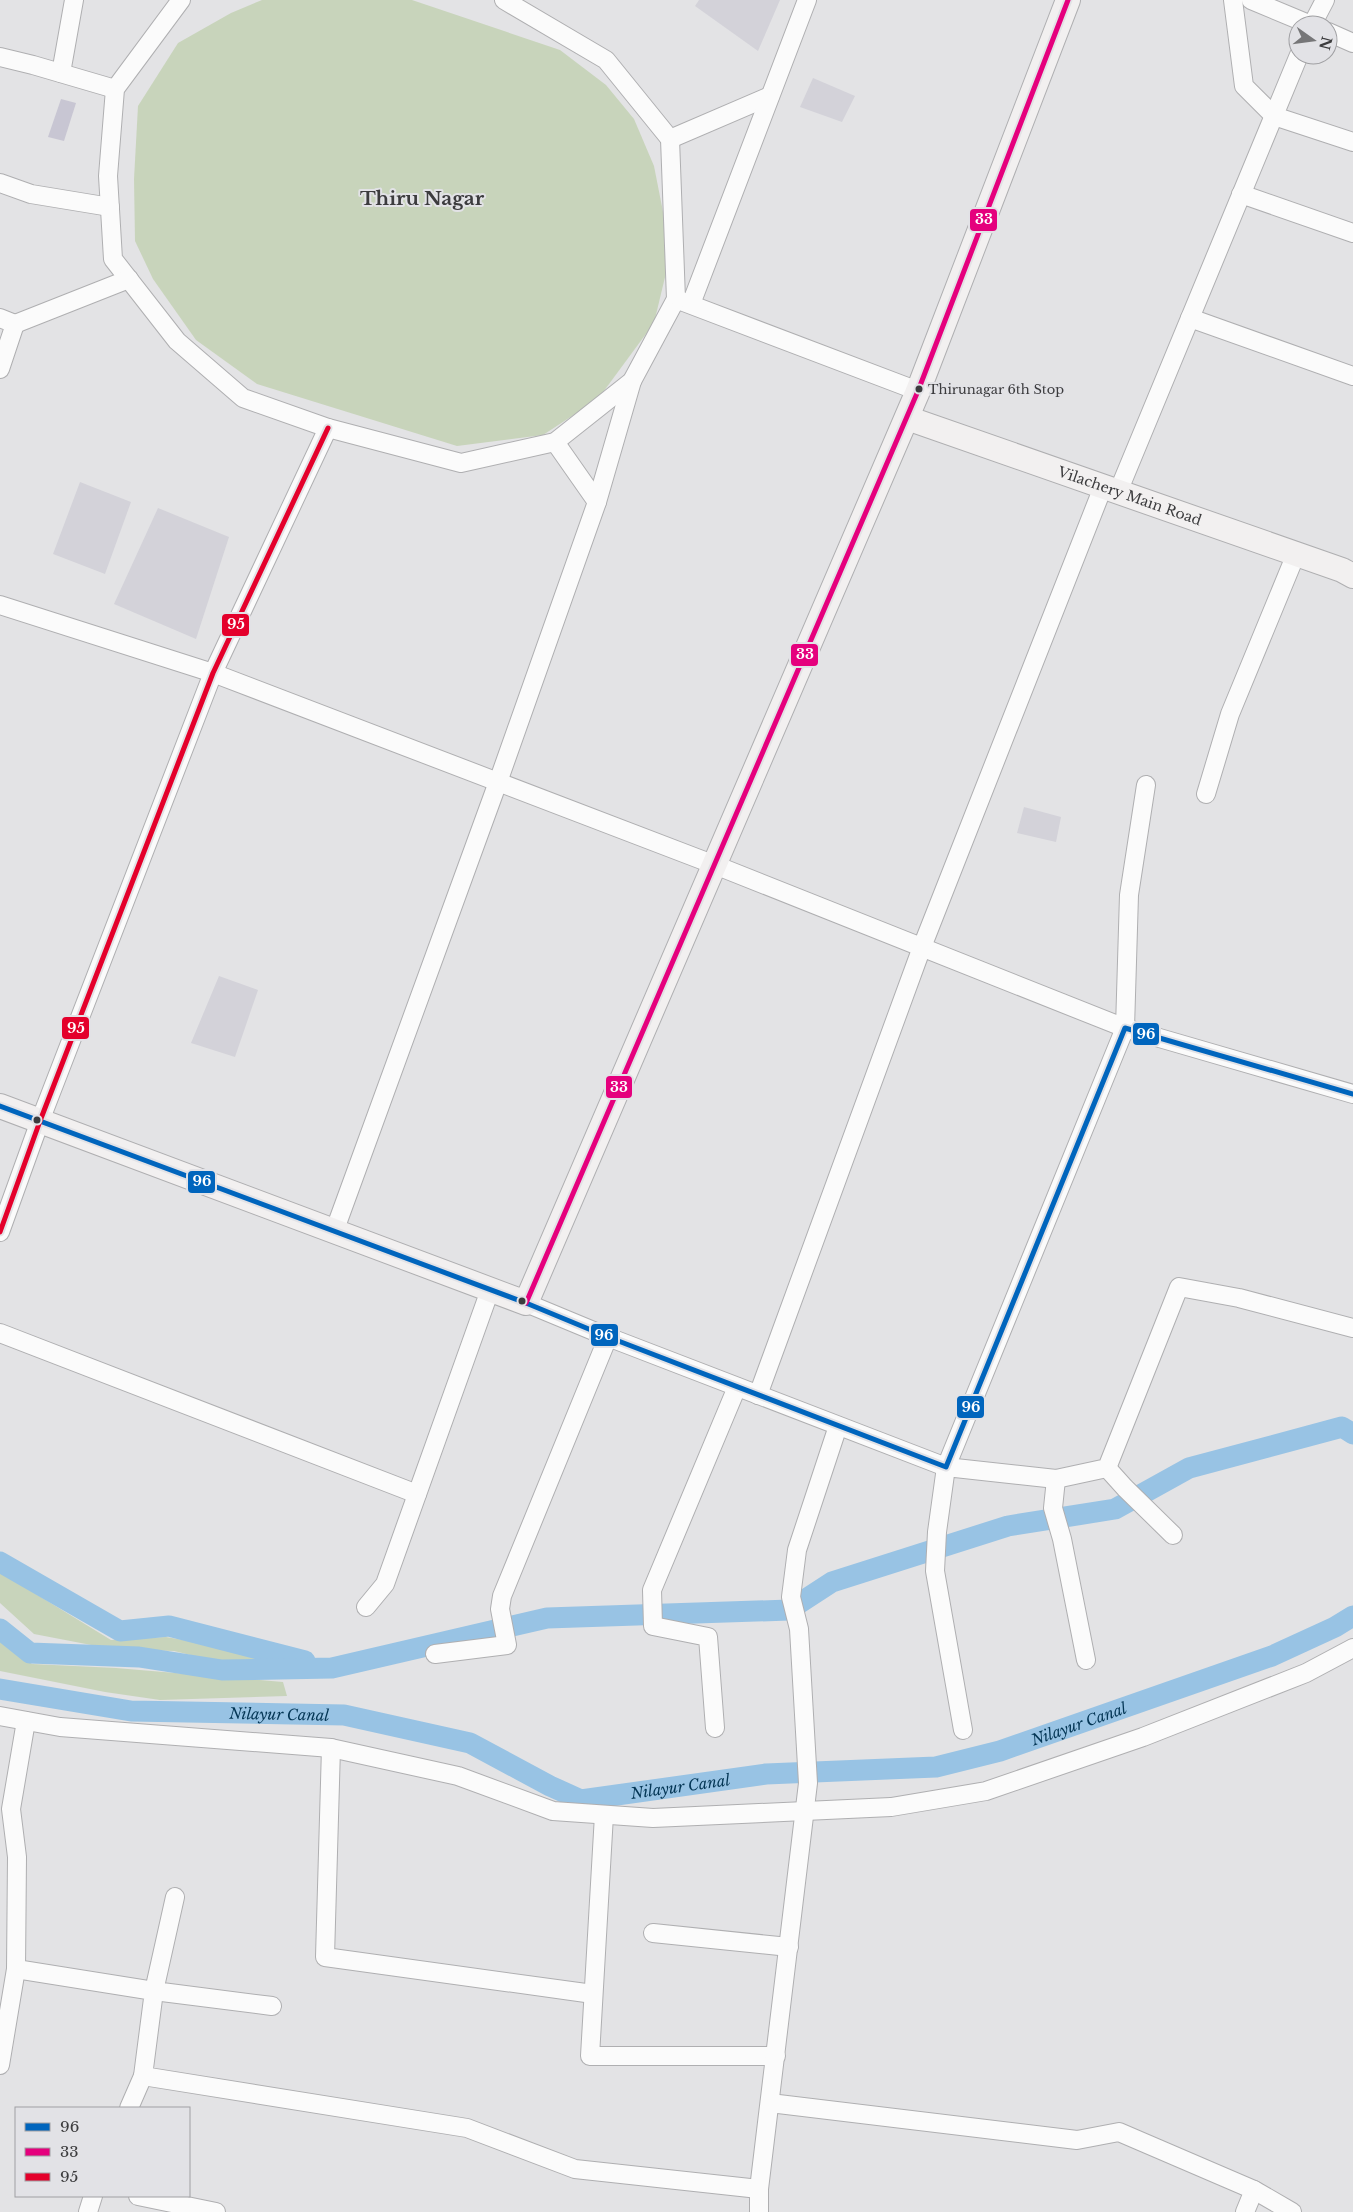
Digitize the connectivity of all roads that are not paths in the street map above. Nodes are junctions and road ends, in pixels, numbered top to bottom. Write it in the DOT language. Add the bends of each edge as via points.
graph roads {
  1 [pos="74,0"];
  2 [pos="181,0"];
  3 [pos="504,0"];
  4 [pos="807,0"];
  5 [pos="1068,0"];
  6 [pos="1233,0"];
  7 [pos="1251,0"];
  8 [pos="1325,0"];
  9 [pos="1288,15"];
  10 [pos="1317,15"];
  11 [pos="1338,36"];
  12 [pos="1353,43"];
  13 [pos="0,57"];
  14 [pos="1295,65"];
  15 [pos="61,73"];
  16 [pos="115,89"];
  17 [pos="770,96"];
  18 [pos="1274,116"];
  19 [pos="670,140"];
  20 [pos="1353,142"];
  21 [pos="0,183"];
  22 [pos="1241,194"];
  23 [pos="110,207"];
  24 [pos="1353,232"];
  25 [pos="129,279"];
  26 [pos="683,302"];
  27 [pos="1190,318"];
  28 [pos="8,321"];
  29 [pos="0,370"];
  30 [pos="1353,376"];
  31 [pos="632,381"];
  32 [pos="918,391"];
  33 [pos="907,418"];
  34 [pos="328,428"];
  35 [pos="555,442"];
  36 [pos="1110,489"];
  37 [pos="597,502"];
  38 [pos="1296,554"];
  39 [pos="1353,576"];
  40 [pos="0,605"];
  41 [pos="213,673"];
  42 [pos="498,782"];
  43 [pos="1146,786"];
  44 [pos="1206,794"];
  45 [pos="714,865"];
  46 [pos="922,947"];
  47 [pos="1125,1028"];
  48 [pos="1353,1094"];
  49 [pos="0,1106"];
  50 [pos="40,1121"];
  51 [pos="0,1232"];
  52 [pos="334,1232"];
  53 [pos="490,1290"];
  54 [pos="526,1304"];
  55 [pos="1353,1328"];
  56 [pos="0,1333"];
  57 [pos="608,1337"];
  58 [pos="737,1386"];
  59 [pos="758,1395"];
  60 [pos="838,1426"];
  61 [pos="946,1467"];
  62 [pos="1107,1468"];
  63 [pos="1056,1479"];
  64 [pos="417,1494"];
  65 [pos="1173,1535"];
  66 [pos="366,1607"];
  67 [pos="1353,1648"];
  68 [pos="435,1654"];
  69 [pos="1086,1660"];
  70 [pos="0,1716"];
  71 [pos="26,1721"];
  72 [pos="715,1728"];
  73 [pos="963,1730"];
  74 [pos="331,1748"];
  75 [pos="806,1811"];
  76 [pos="604,1814"];
  77 [pos="175,1897"];
  78 [pos="653,1933"];
  79 [pos="789,1947"];
  80 [pos="16,1969"];
  81 [pos="154,1991"];
  82 [pos="593,1994"];
  83 [pos="272,2006"];
  84 [pos="776,2056"];
  85 [pos="0,2065"];
  86 [pos="143,2076"];
  87 [pos="770,2103"];
  88 [pos="129,2107"];
  89 [pos="759,2189"];
  90 [pos="1254,2190"];
  91 [pos="93,2197"];
  92 [pos="143,2197"];
  93 [pos="762,2211"];
  94 [pos="88,2212"];
  95 [pos="216,2212"];
  96 [pos="1245,2212"];
  97 [pos="1292,2212"];
  1 -- 15 [label="street"];
  2 -- 16 [label="street"];
  3 -- 19 [label="street" via="606,60"];
  4 -- 17 [label="street"];
  5 -- 32 [label="main road"];
  6 -- 18 [label="street" via="1244,86"];
  7 -- 9 [label="street"];
  8 -- 10 [label="street"];
  11 -- 12 [label="street"];
  13 -- 15 [label="street"];
  14 -- 18 [label="street"];
  15 -- 16 [label="street"];
  16 -- 23 [label="street" via="108,176"];
  17 -- 19 [label="street"];
  17 -- 26 [label="street"];
  18 -- 20 [label="street"];
  18 -- 22 [label="street"];
  19 -- 26 [label="street"];
  21 -- 23 [label="street" via="31,194"];
  22 -- 24 [label="street"];
  22 -- 27 [label="street"];
  23 -- 25 [label="street" via="113,259"];
  25 -- 28 [label="street"];
  25 -- 34 [label="street" via="177,341 243,398"];
  26 -- 31 [label="street"];
  26 -- 32 [label="street"];
  27 -- 30 [label="street"];
  27 -- 36 [label="street"];
  28 -- 29 [label="street"];
  31 -- 35 [label="street"];
  31 -- 37 [label="street"];
  32 -- 33 [label="main road"];
  33 -- 36 [label="main road, Vilachery Main Road"];
  33 -- 45 [label="main road"];
  34 -- 35 [label="street" via="461,464"];
  34 -- 41 [label="street"];
  35 -- 37 [label="street"];
  36 -- 38 [label="main road, Vilachery Main Road"];
  36 -- 46 [label="street"];
  37 -- 42 [label="street"];
  38 -- 39 [label="main road, Vilachery Main Road"];
  38 -- 44 [label="street" via="1230,714"];
  40 -- 41 [label="street"];
  41 -- 42 [label="street"];
  41 -- 50 [label="street"];
  42 -- 45 [label="street"];
  42 -- 52 [label="street"];
  43 -- 47 [label="street" via="1129,895"];
  45 -- 46 [label="street"];
  45 -- 54 [label="main road"];
  46 -- 47 [label="street"];
  46 -- 59 [label="street"];
  47 -- 48 [label="street"];
  47 -- 61 [label="street"];
  49 -- 50 [label="main road"];
  50 -- 51 [label="street"];
  50 -- 52 [label="main road"];
  52 -- 53 [label="main road"];
  53 -- 54 [label="main road"];
  53 -- 64 [label="street"];
  54 -- 57 [label="street"];
  55 -- 62 [label="street" via="1239,1298 1179,1287"];
  56 -- 64 [label="street"];
  57 -- 58 [label="street"];
  57 -- 68 [label="street" via="502,1596 500,1609 508,1645"];
  58 -- 59 [label="street"];
  58 -- 72 [label="street" via="652,1590 653,1626 708,1637"];
  59 -- 60 [label="street"];
  60 -- 61 [label="street"];
  60 -- 75 [label="street" via="798,1550 791,1597 799,1629 807,1756"];
  61 -- 63 [label="street"];
  61 -- 73 [label="street" via="935,1572"];
  62 -- 63 [label="street"];
  62 -- 65 [label="street"];
  63 -- 69 [label="street" via="1053,1508"];
  64 -- 66 [label="street" via="385,1584"];
  67 -- 75 [label="street" via="1306,1673 1143,1737 986,1791 891,1807"];
  70 -- 71 [label="street"];
  71 -- 74 [label="street" via="60,1727"];
  71 -- 80 [label="street" via="11,1809 17,1857"];
  74 -- 76 [label="street" via="458,1776 553,1810"];
  74 -- 82 [label="street" via="325,1957"];
  75 -- 76 [label="street" via="653,1818"];
  75 -- 79 [label="street"];
  76 -- 82 [label="street"];
  77 -- 81 [label="street"];
  78 -- 79 [label="street"];
  79 -- 84 [label="street"];
  80 -- 81 [label="street"];
  80 -- 85 [label="street"];
  81 -- 83 [label="street"];
  81 -- 86 [label="street"];
  82 -- 84 [label="street" via="590,2056"];
  84 -- 87 [label="street"];
  86 -- 88 [label="street"];
  86 -- 89 [label="street" via="467,2128 576,2170"];
  87 -- 89 [label="street"];
  87 -- 90 [label="street" via="1077,2140 1119,2132"];
  89 -- 93 [label="street"];
  90 -- 96 [label="street"];
  90 -- 97 [label="street"];
  91 -- 94 [label="street"];
  92 -- 95 [label="street"];
}
